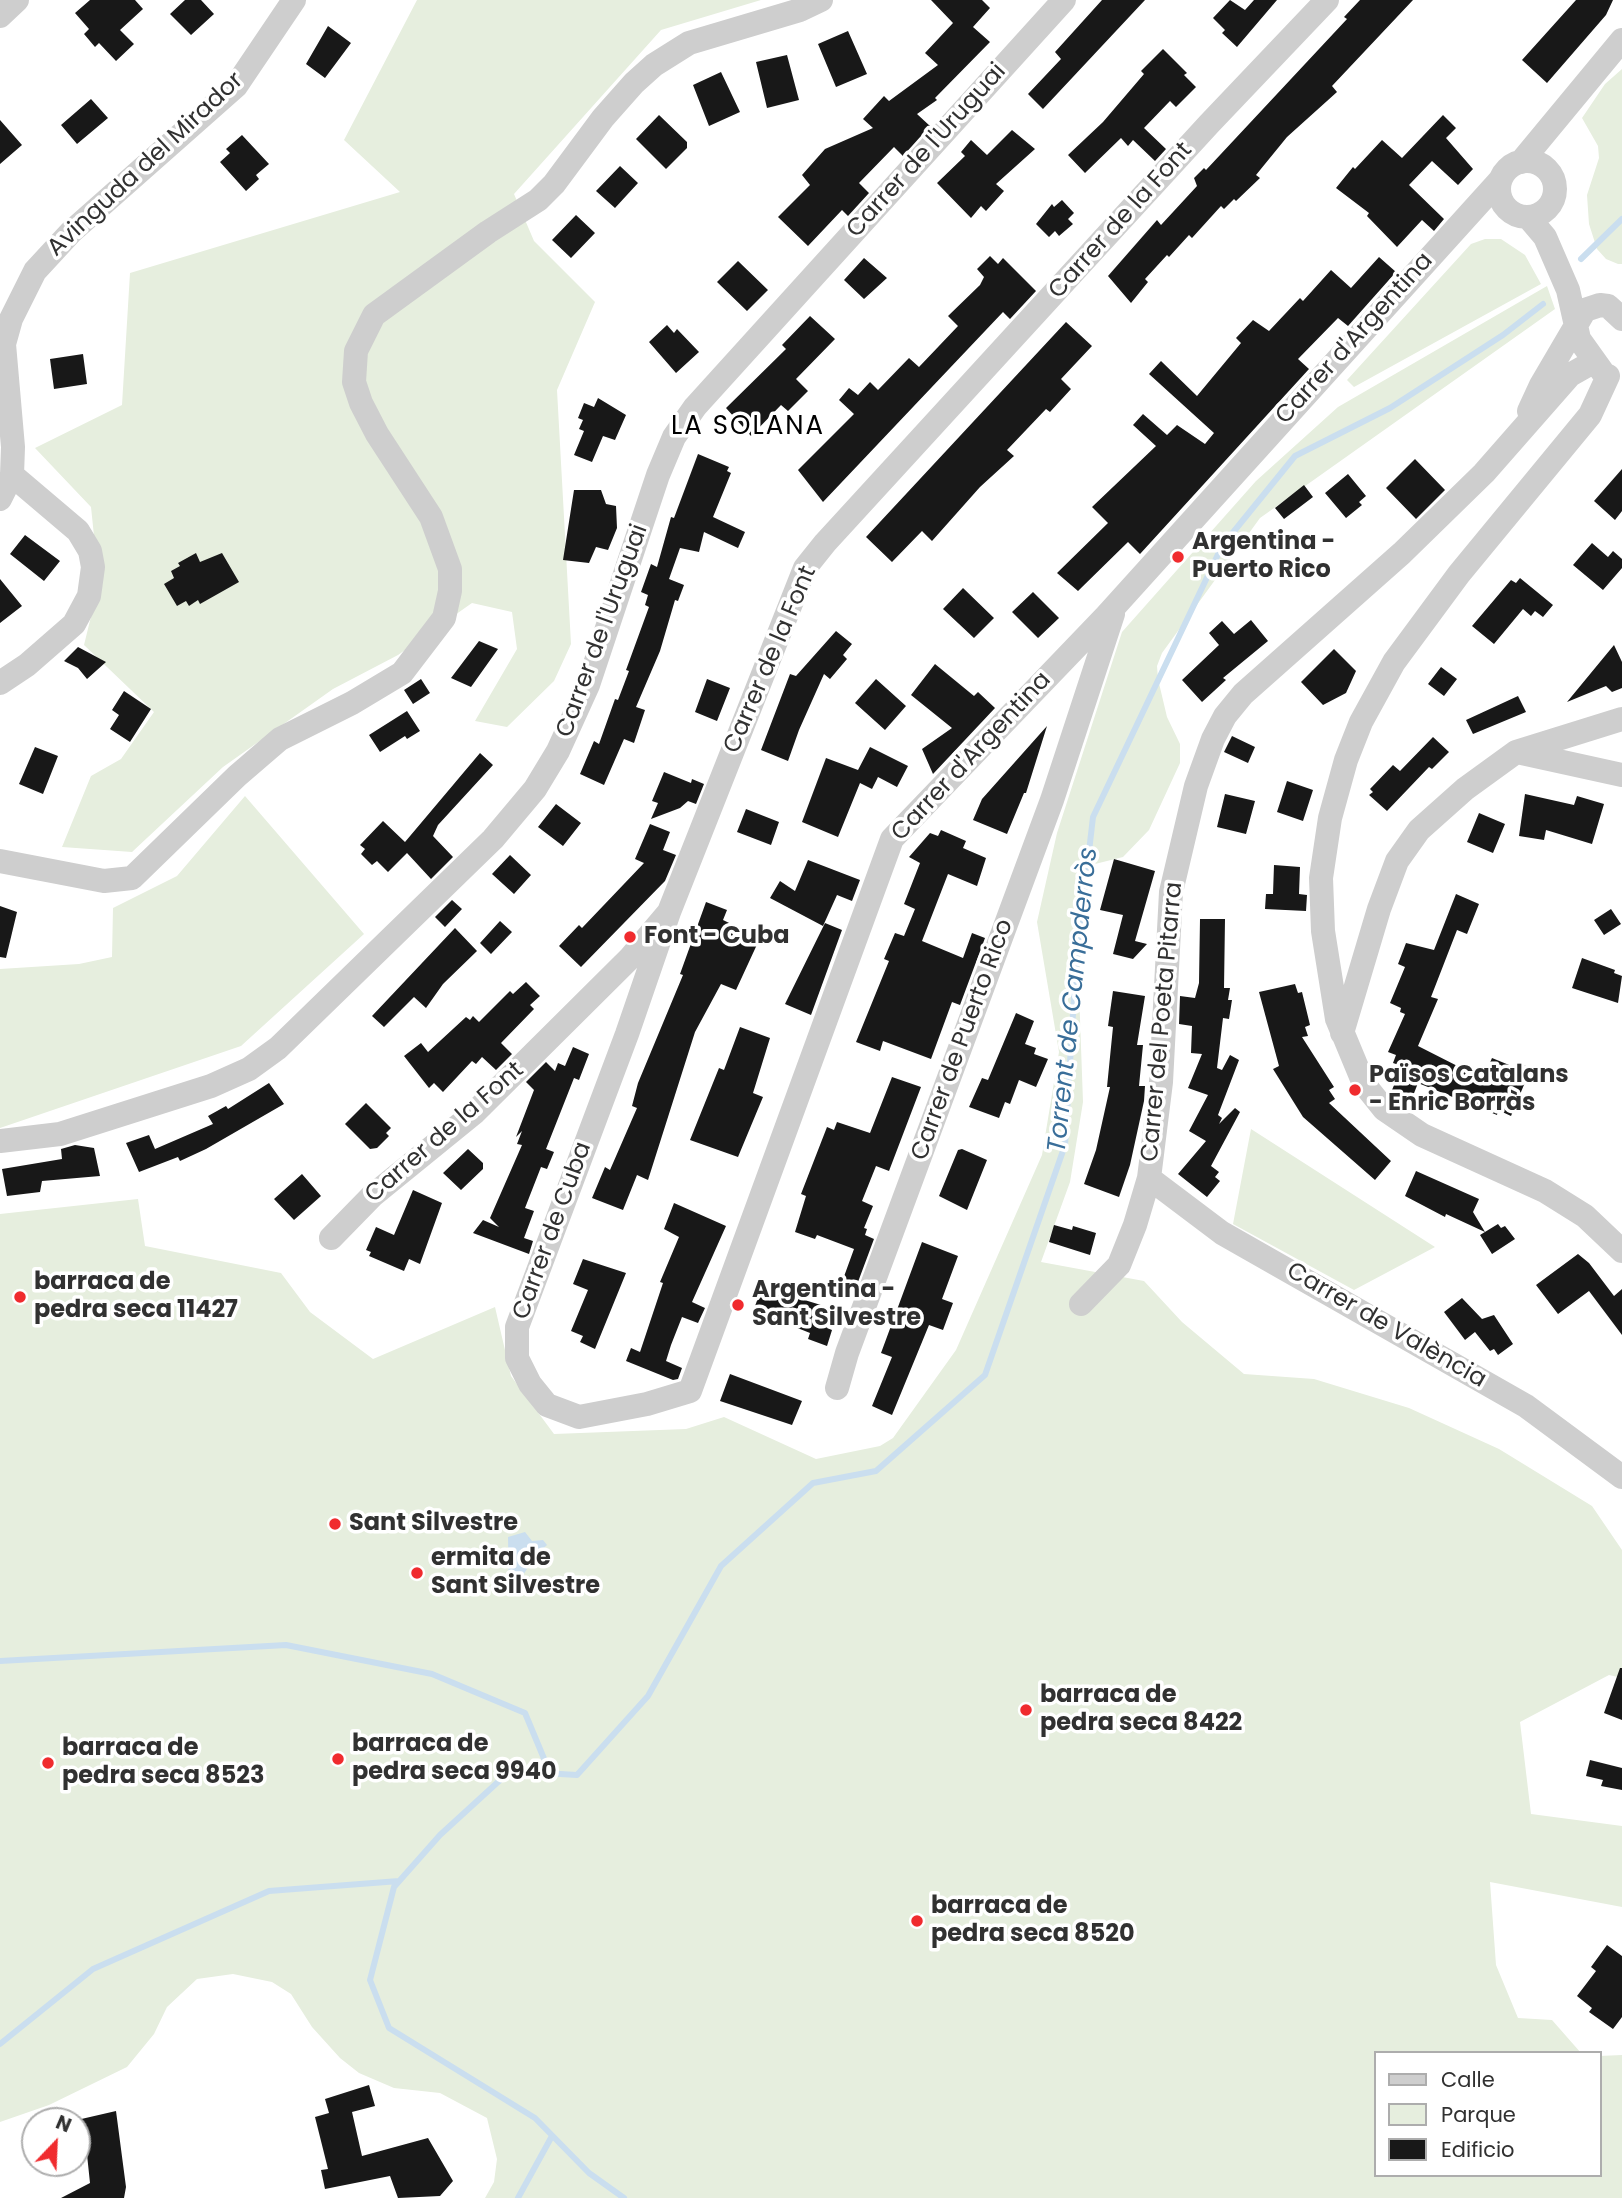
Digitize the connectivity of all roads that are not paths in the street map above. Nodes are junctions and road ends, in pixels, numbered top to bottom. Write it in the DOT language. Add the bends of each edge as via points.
graph roads {
  1 [pos="17,0"];
  2 [pos="295,0"];
  3 [pos="821,0"];
  4 [pos="1064,0"];
  5 [pos="1327,0"];
  6 [pos="0,16"];
  7 [pos="1622,40"];
  8 [pos="1555,118"];
  9 [pos="1521,162"];
  10 [pos="1552,177"];
  11 [pos="1501,179"];
  12 [pos="1551,204"];
  13 [pos="1519,214"];
  14 [pos="1446,238"];
  15 [pos="1613,307"];
  16 [pos="1577,323"];
  17 [pos="1608,372"];
  18 [pos="1519,434"];
  19 [pos="12,475"];
  20 [pos="0,499"];
  21 [pos="1117,604"];
  22 [pos="1066,657"];
  23 [pos="0,683"];
  24 [pos="1086,691"];
  25 [pos="1622,719"];
  26 [pos="1516,751"];
  27 [pos="1622,775"];
  28 [pos="0,861"];
  29 [pos="669,912"];
  30 [pos="1342,1033"];
  31 [pos="0,1141"];
  32 [pos="1149,1178"];
  33 [pos="331,1238"];
  34 [pos="1622,1251"];
  35 [pos="1081,1304"];
  36 [pos="837,1388"];
  37 [pos="690,1391"];
  38 [pos="1622,1477"];
  1 -- 6 [label="street"];
  2 -- 19 [label="street, Avinguda del Mirador" via="236,86 71,232 35,271 10,319 4,344"];
  3 -- 28 [label="street" via="689,43 654,65 538,200 374,315 356,351 354,382 360,403 431,517 450,569 444,618 402,673 280,739 132,878 104,881"];
  4 -- 31 [label="street, Carrer de l'Uruguai" via="743,351 681,427 658,475 592,673 558,751 535,789 493,839 278,1048 249,1069 211,1086 60,1134"];
  5 -- 29 [label="street, Carrer de la Font" via="805,568"];
  7 -- 8 [label="street"];
  8 -- 9 [label="street"];
  8 -- 10 [label="street"];
  9 -- 10 [label="street" via="1539,164"];
  9 -- 11 [label="street"];
  10 -- 12 [label="street"];
  11 -- 13 [label="street" via="1501,197"];
  11 -- 14 [label="street, Carrer d'Argentina"];
  12 -- 13 [label="street" via="1537,215"];
  12 -- 15 [label="street" via="1580,282"];
  13 -- 14 [label="street, Carrer d'Argentina" via="1473,221"];
  13 -- 16 [label="street" via="1545,237"];
  14 -- 21 [label="street, Carrer d'Argentina"];
  15 -- 16 [label="street" via="1585,310"];
  16 -- 17 [label="street" via="1579,339"];
  16 -- 18 [label="street, Carrer del Poeta Pitarra" via="1541,384"];
  17 -- 18 [label="street, Carrer del Poeta Pitarra" via="1570,375"];
  17 -- 30 [label="street" via="1590,415 1415,630 1361,722 1330,818 1321,878 1323,931"];
  18 -- 32 [label="street, Carrer del Poeta Pitarra" via="1402,553 1243,694 1213,739 1187,819 1171,892 1161,1082"];
  19 -- 20 [label="street, Avinguda del Mirador"];
  19 -- 23 [label="street" via="78,531 93,567 89,596 74,624"];
  21 -- 22 [label="street, Carrer d'Argentina"];
  21 -- 24 [label="street, Carrer de Puerto Rico"];
  22 -- 24 [label="street"];
  22 -- 37 [label="street, Carrer d'Argentina" via="892,839"];
  24 -- 36 [label="street, Carrer de Puerto Rico" via="1052,800 846,1353"];
  25 -- 26 [label="street"];
  26 -- 27 [label="street"];
  26 -- 30 [label="street" via="1419,830 1397,861"];
  29 -- 33 [label="street, Carrer de la Font" via="630,958 474,1113 372,1196"];
  29 -- 37 [label="street, Carrer de Cuba" via="517,1327 515,1343 530,1384 547,1405 579,1418"];
  30 -- 34 [label="street" via="1364,1084 1384,1109 1423,1135 1545,1191 1585,1216"];
  32 -- 35 [label="street, Carrer del Poeta Pitarra" via="1119,1265"];
  32 -- 38 [label="street, Carrer de València" via="1222,1233 1526,1406"];
}
